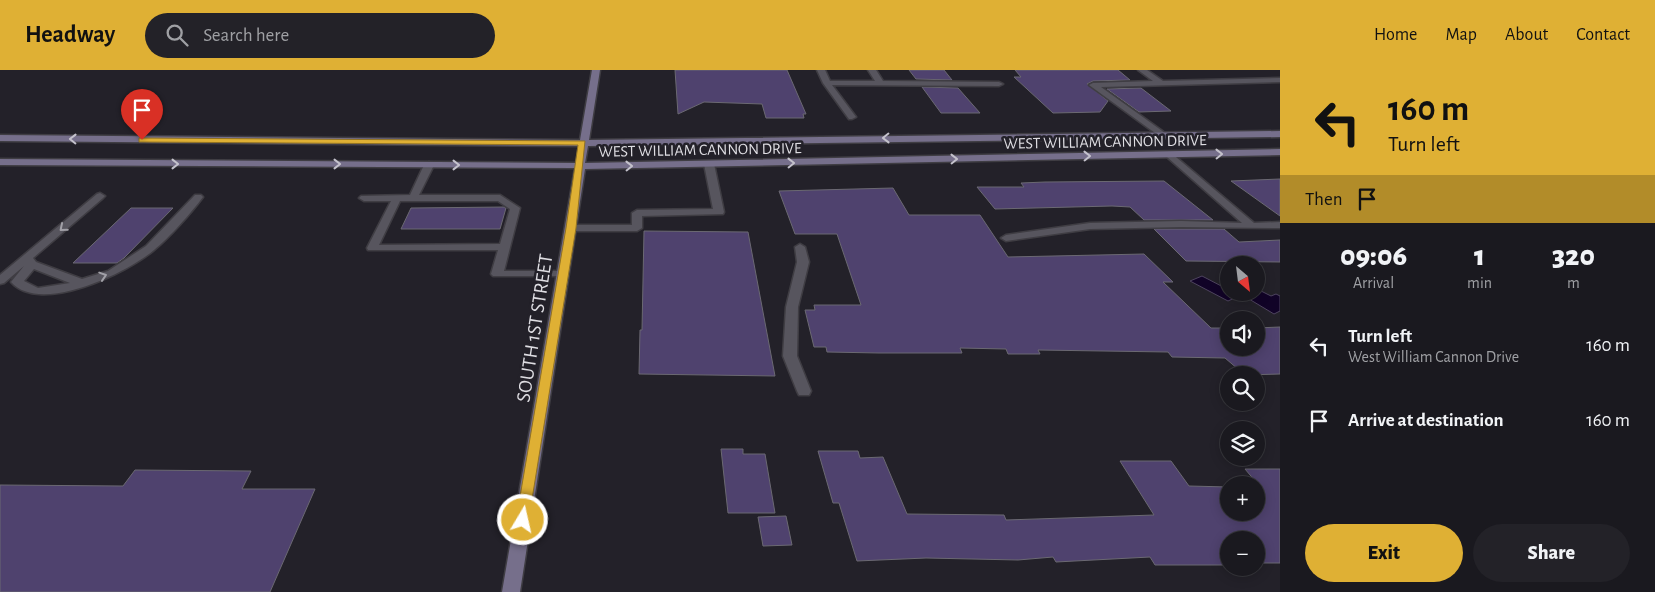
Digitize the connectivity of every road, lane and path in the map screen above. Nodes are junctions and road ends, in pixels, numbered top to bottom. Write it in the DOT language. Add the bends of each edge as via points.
graph roads {
  1 [pos="596,70"];
  2 [pos="822,70"];
  3 [pos="872,70"];
  4 [pos="1142,70"];
  5 [pos="1280,80"];
  6 [pos="827,83"];
  7 [pos="880,83"];
  8 [pos="1161,83"];
  9 [pos="999,84"];
  10 [pos="852,117"];
  11 [pos="1280,134"];
  12 [pos="1162,136"];
  13 [pos="0,138"];
  14 [pos="582,142"];
  15 [pos="1280,152"];
  16 [pos="1170,155"];
  17 [pos="0,162"];
  18 [pos="709,164"];
  19 [pos="429,165"];
  20 [pos="580,166"];
  21 [pos="100,196"];
  22 [pos="198,197"];
  23 [pos="364,198"];
  24 [pos="397,198"];
  25 [pos="413,198"];
  26 [pos="1280,225"];
  27 [pos="1252,226"];
  28 [pos="571,228"];
  29 [pos="1006,238"];
  30 [pos="504,247"];
  31 [pos="800,247"];
  32 [pos="30,260"];
  33 [pos="562,274"];
  34 [pos="0,281"];
  35 [pos="82,283"];
  36 [pos="804,391"];
  37 [pos="511,592"];
  1 -- 14 [label="main road, SOUTH 1ST STREET"];
  2 -- 6 [label="lane"];
  3 -- 7 [label="lane"];
  4 -- 8 [label="lane"];
  5 -- 8 [label="lane"];
  6 -- 7 [label="lane"];
  6 -- 10 [label="lane"];
  7 -- 9 [label="lane"];
  8 -- 12 [label="lane" via="1093,85"];
  11 -- 12 [label="main road, WEST WILLIAM CANNON DRIVE"];
  12 -- 14 [label="main road, WEST WILLIAM CANNON DRIVE, one-way"];
  12 -- 16 [label="main road"];
  14 -- 13 [label="main road, WEST WILLIAM CANNON DRIVE, one-way"];
  14 -- 20 [label="main road, SOUTH 1ST STREET"];
  16 -- 15 [label="main road, WEST WILLIAM CANNON DRIVE, one-way"];
  18 -- 16 [label="main road, WEST WILLIAM CANNON DRIVE, one-way"];
  16 -- 27 [label="lane"];
  17 -- 19 [label="main road, WEST WILLIAM CANNON DRIVE, one-way"];
  20 -- 18 [label="main road, WEST WILLIAM CANNON DRIVE, one-way"];
  18 -- 28 [label="lane" via="719,212 637,212 637,228"];
  19 -- 20 [label="main road, WEST WILLIAM CANNON DRIVE, one-way"];
  19 -- 25 [label="lane"];
  20 -- 28 [label="main road, SOUTH 1ST STREET"];
  21 -- 32 [label="lane, one-way"];
  35 -- 22 [label="lane, one-way" via="112,273 150,248"];
  23 -- 24 [label="lane"];
  24 -- 25 [label="lane"];
  24 -- 30 [label="lane" via="372,248"];
  25 -- 30 [label="lane" via="500,198 516,208"];
  26 -- 27 [label="lane"];
  27 -- 29 [label="lane" via="1090,226"];
  28 -- 33 [label="main road, SOUTH 1ST STREET"];
  30 -- 33 [label="lane" via="497,274"];
  31 -- 36 [label="lane" via="803,262 792,307 790,356"];
  32 -- 34 [label="lane"];
  32 -- 35 [label="lane"];
  32 -- 35 [label="lane" via="17,282 36,292"];
  33 -- 37 [label="main road, SOUTH 1ST STREET"];
}
